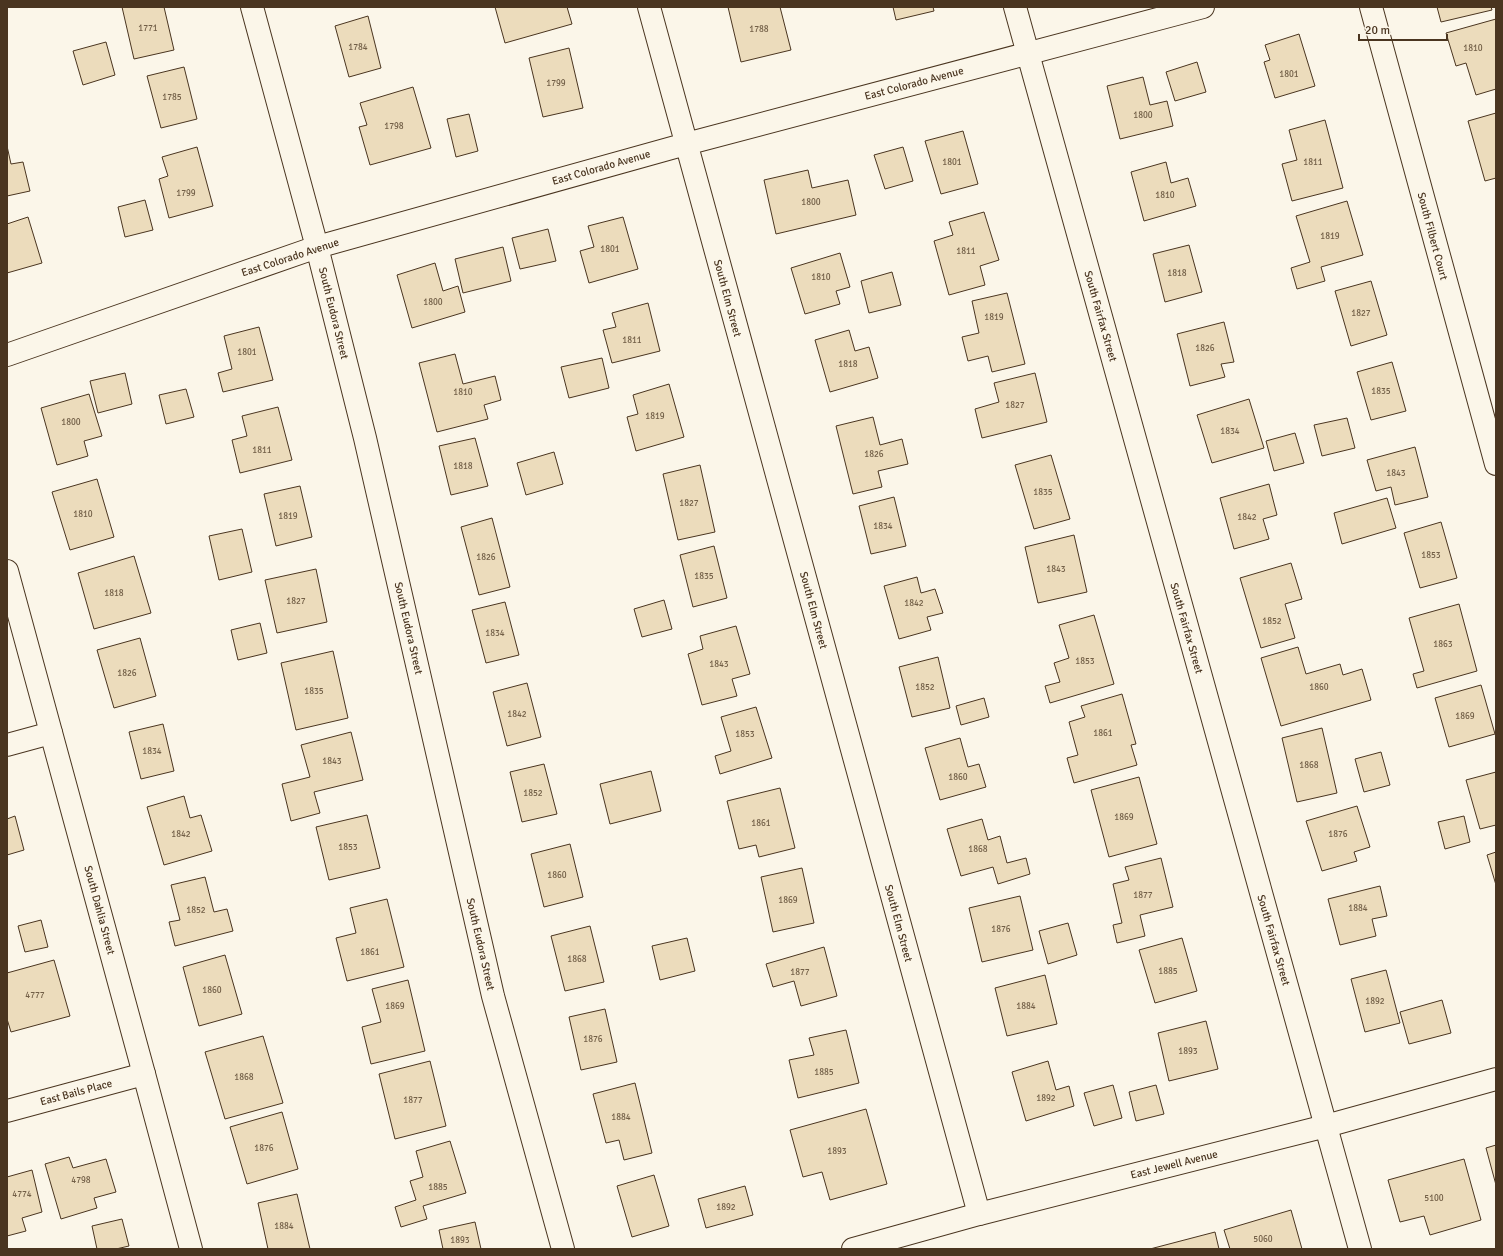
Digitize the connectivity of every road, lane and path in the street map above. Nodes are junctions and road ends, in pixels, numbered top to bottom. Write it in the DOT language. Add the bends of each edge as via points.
graph roads {
  1 [pos="252,7"];
  2 [pos="649,7"];
  3 [pos="1015,7"];
  4 [pos="1203,7"];
  5 [pos="1371,7"];
  6 [pos="1028,53"];
  7 [pos="686,144"];
  8 [pos="317,247"];
  9 [pos="7,355"];
  10 [pos="1496,464"];
  11 [pos="7,571"];
  12 [pos="51,733"];
  13 [pos="7,745"];
  14 [pos="144,1074"];
  15 [pos="1496,1079"];
  16 [pos="7,1111"];
  17 [pos="1326,1126"];
  18 [pos="979,1214"];
  19 [pos="191,1249"];
  20 [pos="563,1249"];
  21 [pos="853,1249"];
  22 [pos="1360,1249"];
  1 -- 8 [label="street, South Eudora Street"];
  2 -- 7 [label="street, South Elm Street"];
  3 -- 6 [label="street, South Fairfax Street"];
  4 -- 6 [label="street, East Colorado Avenue"];
  5 -- 10 [label="street, South Filbert Court"];
  6 -- 7 [label="street, East Colorado Avenue"];
  6 -- 17 [label="street, South Fairfax Street"];
  7 -- 8 [label="street, East Colorado Avenue"];
  7 -- 18 [label="street, South Elm Street"];
  8 -- 9 [label="street, East Colorado Avenue"];
  8 -- 20 [label="street, South Eudora Street" via="396,569 493,996"];
  11 -- 12 [label="street, South Dahlia Street"];
  12 -- 13 [label="street"];
  12 -- 14 [label="street, South Dahlia Street"];
  14 -- 16 [label="street, East Bails Place"];
  14 -- 19 [label="street, South Dahlia Street"];
  15 -- 17 [label="street, East Jewell Avenue"];
  17 -- 18 [label="street, East Jewell Avenue"];
  17 -- 22 [label="street, South Fairfax Street"];
  18 -- 21 [label="street, East Jewell Avenue"];
}
